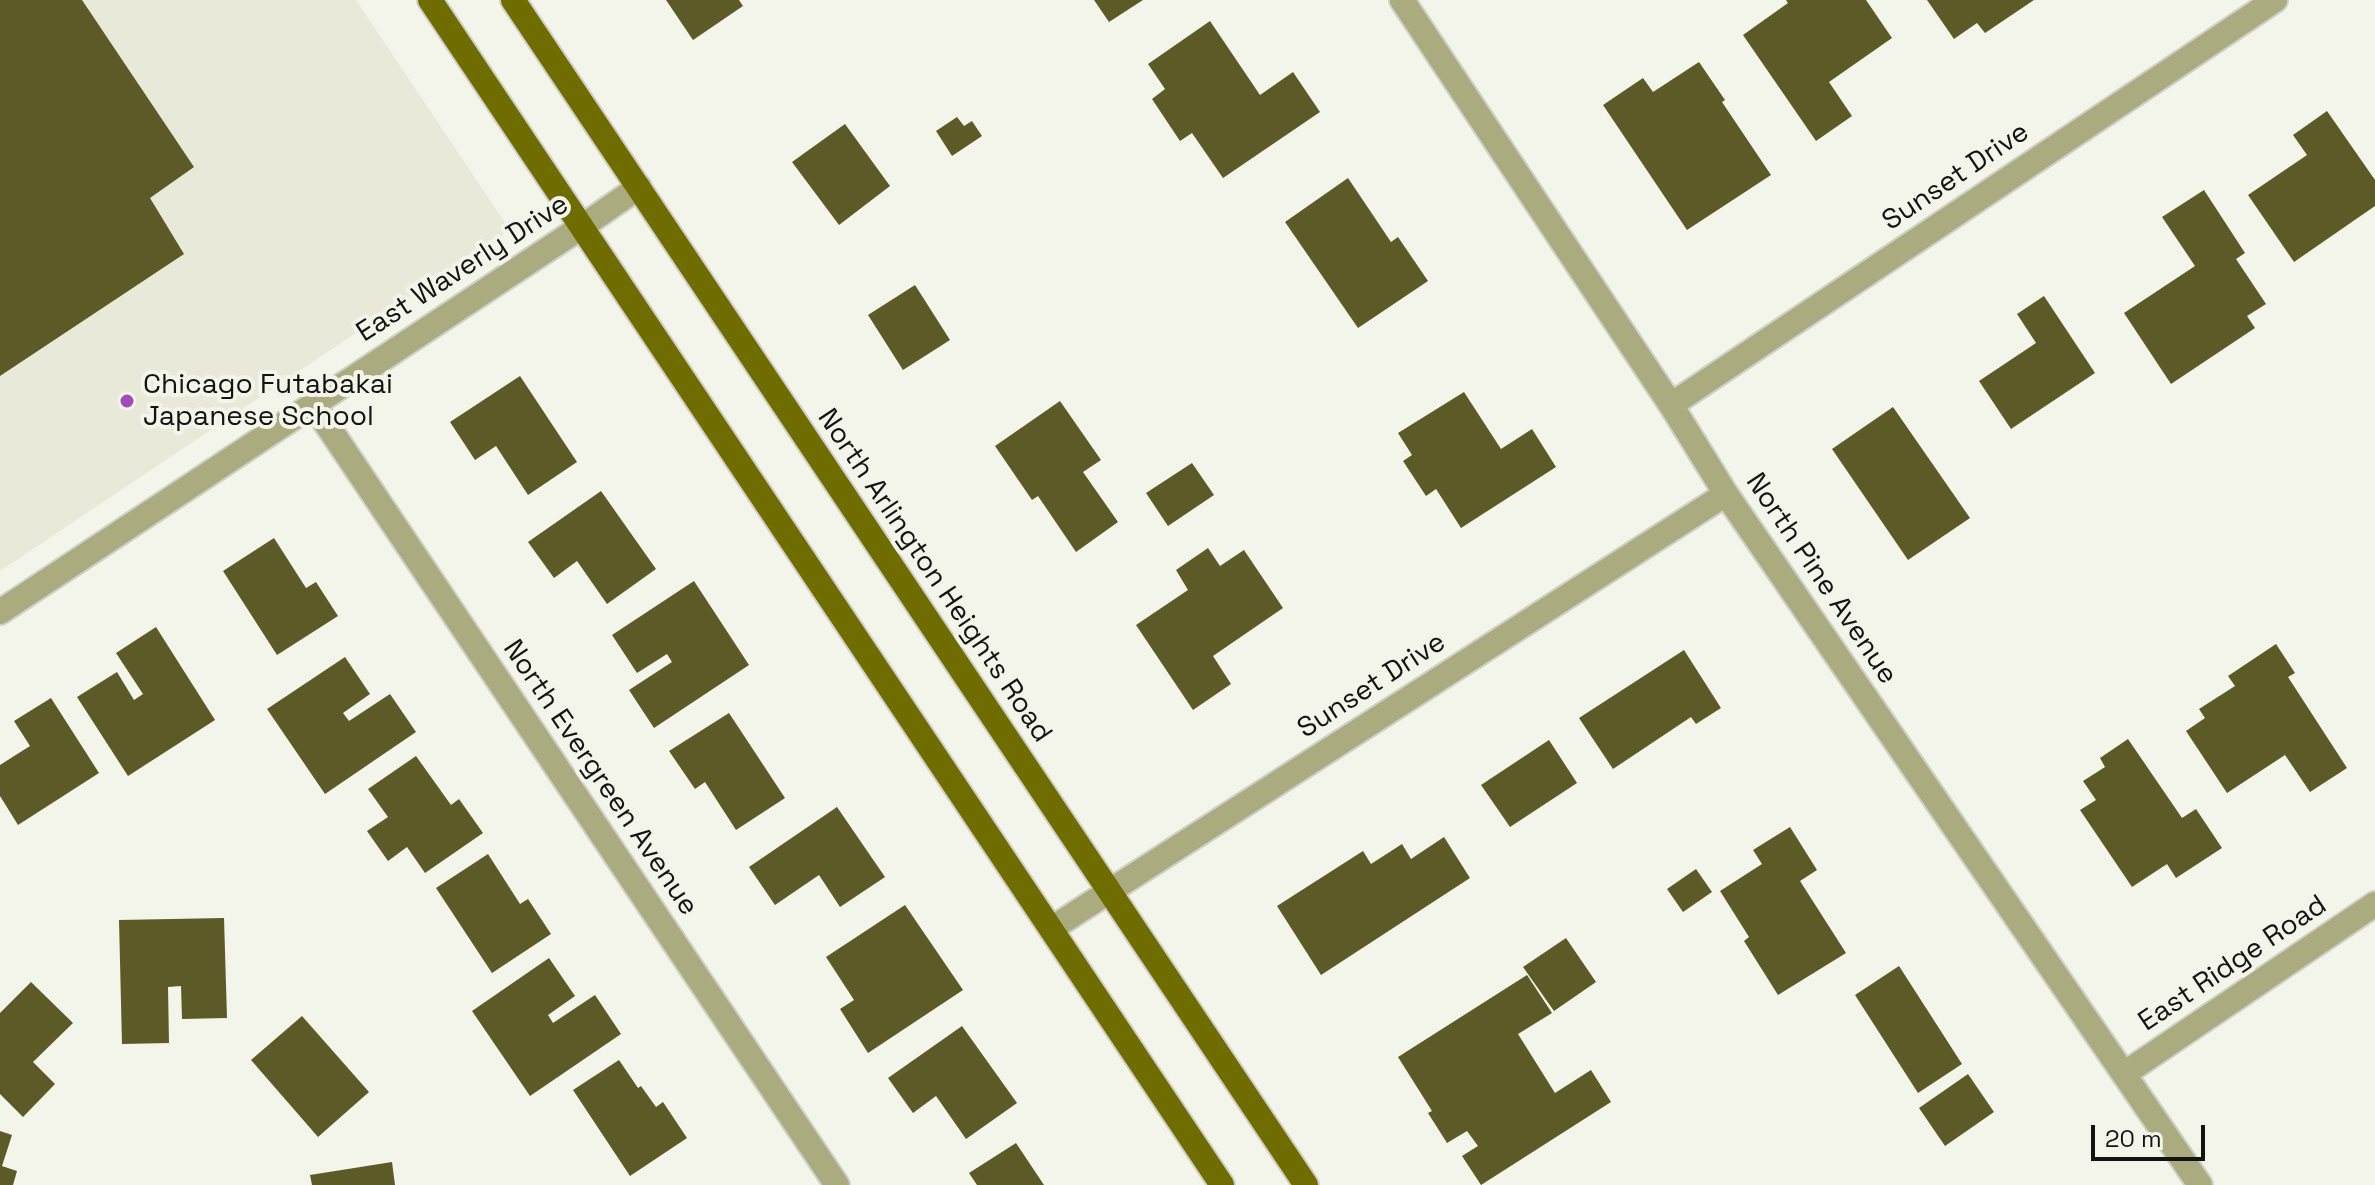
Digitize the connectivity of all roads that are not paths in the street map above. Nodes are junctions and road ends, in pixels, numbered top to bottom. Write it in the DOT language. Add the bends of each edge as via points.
graph roads {
  1 [pos="430,0"];
  2 [pos="513,0"];
  3 [pos="1402,0"];
  4 [pos="2275,0"];
  5 [pos="639,187"];
  6 [pos="583,226"];
  7 [pos="313,404"];
  8 [pos="1671,405"];
  9 [pos="1726,494"];
  10 [pos="0,612"];
  11 [pos="1109,891"];
  12 [pos="2375,904"];
  13 [pos="1051,929"];
  14 [pos="2124,1074"];
  15 [pos="837,1185"];
  16 [pos="1222,1185"];
  17 [pos="1306,1185"];
  18 [pos="2200,1185"];
  1 -- 6 [label="main road"];
  2 -- 5 [label="main road, North Arlington Heights Road"];
  3 -- 8 [label="street, North Pine Avenue"];
  4 -- 8 [label="street, Sunset Drive"];
  5 -- 6 [label="street, East Waverly Drive"];
  5 -- 11 [label="main road, North Arlington Heights Road"];
  6 -- 7 [label="street, East Waverly Drive"];
  6 -- 13 [label="main road"];
  7 -- 10 [label="street, East Waverly Drive"];
  7 -- 15 [label="street, North Evergreen Avenue"];
  8 -- 9 [label="street, North Pine Avenue"];
  9 -- 11 [label="street, Sunset Drive"];
  9 -- 14 [label="street, North Pine Avenue"];
  11 -- 13 [label="street, Sunset Drive"];
  11 -- 17 [label="main road, North Arlington Heights Road"];
  12 -- 14 [label="street, East Ridge Road"];
  13 -- 16 [label="main road"];
  14 -- 18 [label="street, North Pine Avenue"];
}
